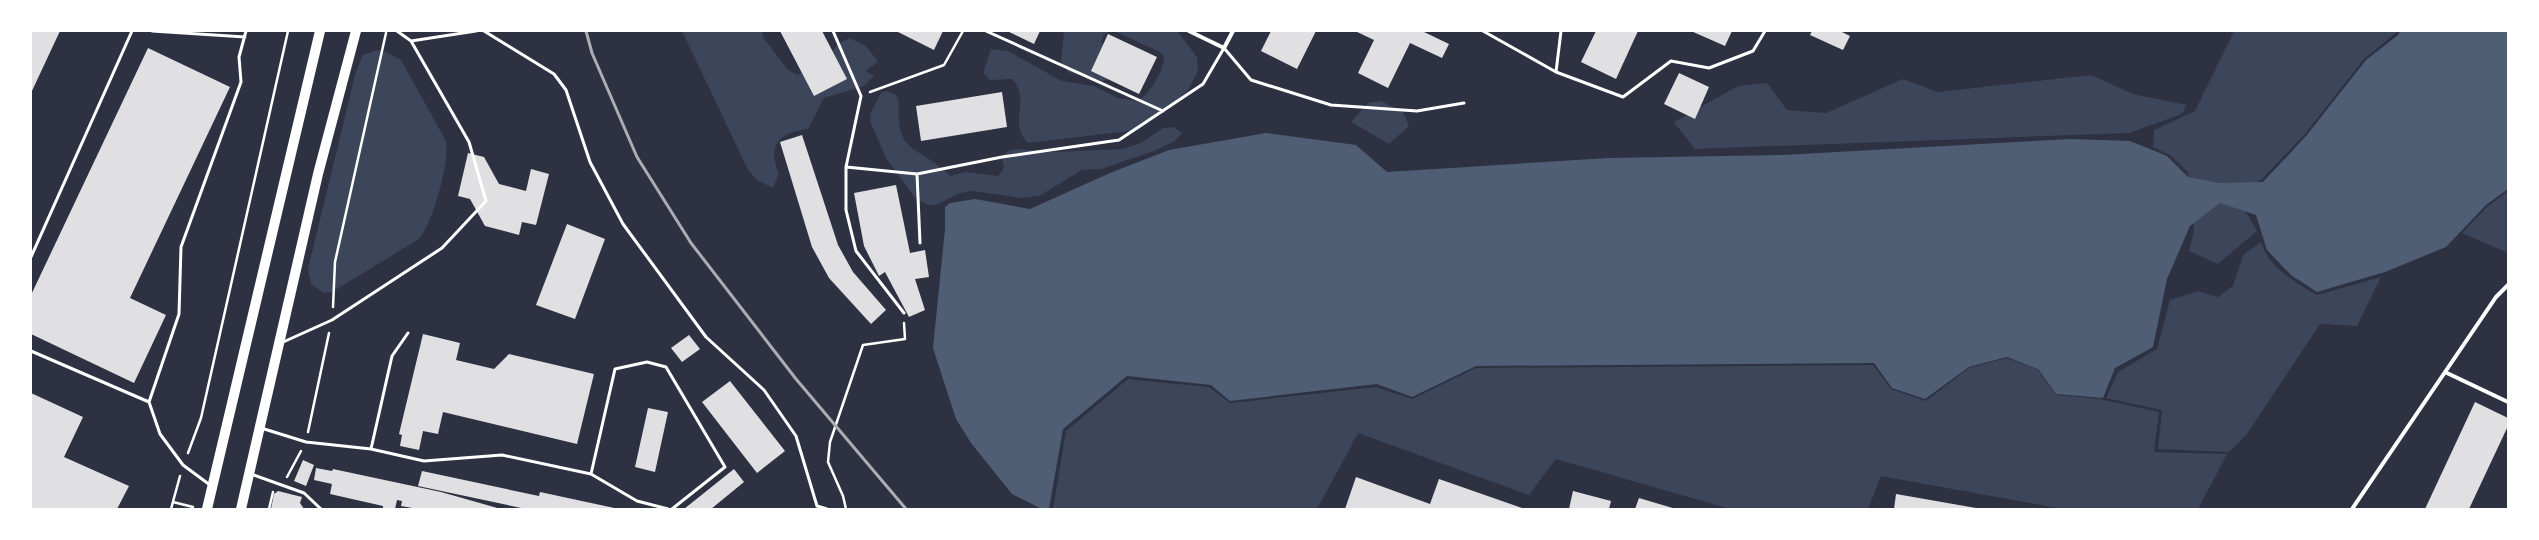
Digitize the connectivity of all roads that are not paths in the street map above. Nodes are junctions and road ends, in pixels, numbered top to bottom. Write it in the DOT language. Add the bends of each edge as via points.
graph roads {
  1 [pos="132,31"];
  2 [pos="152,31"];
  3 [pos="246,31"];
  4 [pos="320,31"];
  5 [pos="356,31"];
  6 [pos="397,31"];
  7 [pos="476,31"];
  8 [pos="484,31"];
  9 [pos="833,31"];
  10 [pos="986,31"];
  11 [pos="1189,31"];
  12 [pos="1233,31"];
  13 [pos="1483,31"];
  14 [pos="1562,31"];
  15 [pos="1765,31"];
  16 [pos="245,37"];
  17 [pos="411,41"];
  18 [pos="1224,48"];
  19 [pos="1556,72"];
  20 [pos="1464,103"];
  21 [pos="1163,111"];
  22 [pos="846,167"];
  23 [pos="917,174"];
  24 [pos="920,242"];
  25 [pos="31,257"];
  26 [pos="2508,285"];
  27 [pos="904,312"];
  28 [pos="408,333"];
  29 [pos="280,344"];
  30 [pos="31,351"];
  31 [pos="2447,373"];
  32 [pos="149,402"];
  33 [pos="2508,402"];
  34 [pos="259,427"];
  35 [pos="371,449"];
  36 [pos="250,473"];
  37 [pos="591,474"];
  38 [pos="212,487"];
  39 [pos="817,507"];
  40 [pos="207,509"];
  41 [pos="240,509"];
  42 [pos="321,509"];
  43 [pos="668,509"];
  44 [pos="672,509"];
  45 [pos="827,509"];
  46 [pos="2352,509"];
  1 -- 25 [label="lane"];
  2 -- 16 [label="lane"];
  3 -- 16 [label="lane"];
  4 -- 38 [label="main road"];
  5 -- 29 [label="main road" via="318,174"];
  6 -- 17 [label="lane"];
  7 -- 17 [label="lane"];
  8 -- 39 [label="lane" via="554,74 566,90 590,162 623,224 706,337 764,390 792,430"];
  9 -- 22 [label="lane" via="861,96"];
  10 -- 21 [label="lane"];
  11 -- 18 [label="street"];
  12 -- 18 [label="street"];
  13 -- 19 [label="lane"];
  14 -- 19 [label="lane"];
  15 -- 19 [label="lane" via="1753,51 1709,68 1670,61 1623,97"];
  16 -- 32 [label="lane" via="239,57 240,82 181,247 179,314"];
  17 -- 29 [label="lane" via="469,142 486,201 442,248 332,320"];
  18 -- 20 [label="lane" via="1251,80 1331,105 1417,111"];
  18 -- 21 [label="lane" via="1203,84"];
  21 -- 23 [label="lane" via="1119,140 1002,157"];
  22 -- 23 [label="lane"];
  22 -- 27 [label="lane" via="846,210 856,251"];
  23 -- 24 [label="lane"];
  26 -- 31 [label="street" via="2496,297"];
  28 -- 35 [label="lane" via="392,356"];
  29 -- 34 [label="main road"];
  30 -- 32 [label="lane"];
  31 -- 33 [label="street"];
  31 -- 46 [label="street"];
  32 -- 38 [label="lane" via="160,434 183,465"];
  34 -- 35 [label="lane" via="306,442"];
  34 -- 36 [label="main road"];
  35 -- 37 [label="lane" via="424,461 502,455"];
  36 -- 41 [label="main road"];
  36 -- 42 [label="lane" via="304,492"];
  37 -- 43 [label="lane" via="637,501"];
  37 -- 44 [label="lane" via="615,369 647,362 666,367 725,467"];
  38 -- 40 [label="main road"];
  39 -- 45 [label="lane"];
}
